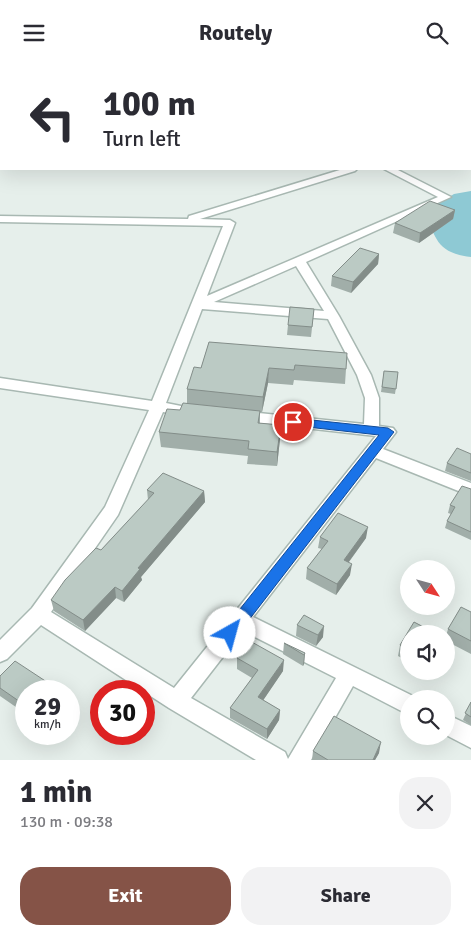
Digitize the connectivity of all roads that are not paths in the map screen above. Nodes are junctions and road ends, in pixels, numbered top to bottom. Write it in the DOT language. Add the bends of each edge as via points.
graph roads {
  1 [pos="349,170"];
  2 [pos="391,170"];
  3 [pos="0,219"];
  4 [pos="179,223"];
  5 [pos="299,261"];
  6 [pos="197,305"];
  7 [pos="333,315"];
  8 [pos="0,383"];
  9 [pos="157,408"];
  10 [pos="205,413"];
  11 [pos="225,415"];
  12 [pos="371,430"];
  13 [pos="374,451"];
  14 [pos="471,490"];
  15 [pos="39,614"];
  16 [pos="240,620"];
  17 [pos="0,653"];
  18 [pos="349,674"];
  19 [pos="400,700"];
  20 [pos="176,701"];
  21 [pos="455,729"];
  22 [pos="471,737"];
  23 [pos="277,760"];
  24 [pos="298,760"];
  1 -- 4 [label="street"];
  2 -- 5 [label="street" via="446,197"];
  3 -- 4 [label="street"];
  4 -- 6 [label="street" via="230,223"];
  5 -- 6 [label="street"];
  5 -- 7 [label="street"];
  6 -- 7 [label="street"];
  6 -- 9 [label="street"];
  7 -- 12 [label="street" via="364,375 372,398"];
  8 -- 9 [label="street"];
  9 -- 10 [label="street"];
  9 -- 15 [label="street" via="112,510"];
  11 -- 12 [label="street"];
  12 -- 13 [label="street" via="388,432"];
  13 -- 14 [label="street"];
  13 -- 16 [label="street"];
  15 -- 17 [label="street"];
  15 -- 20 [label="street"];
  16 -- 18 [label="street"];
  16 -- 20 [label="street"];
  18 -- 19 [label="street"];
  18 -- 24 [label="street"];
  20 -- 23 [label="street"];
  21 -- 22 [label="street"];
}
